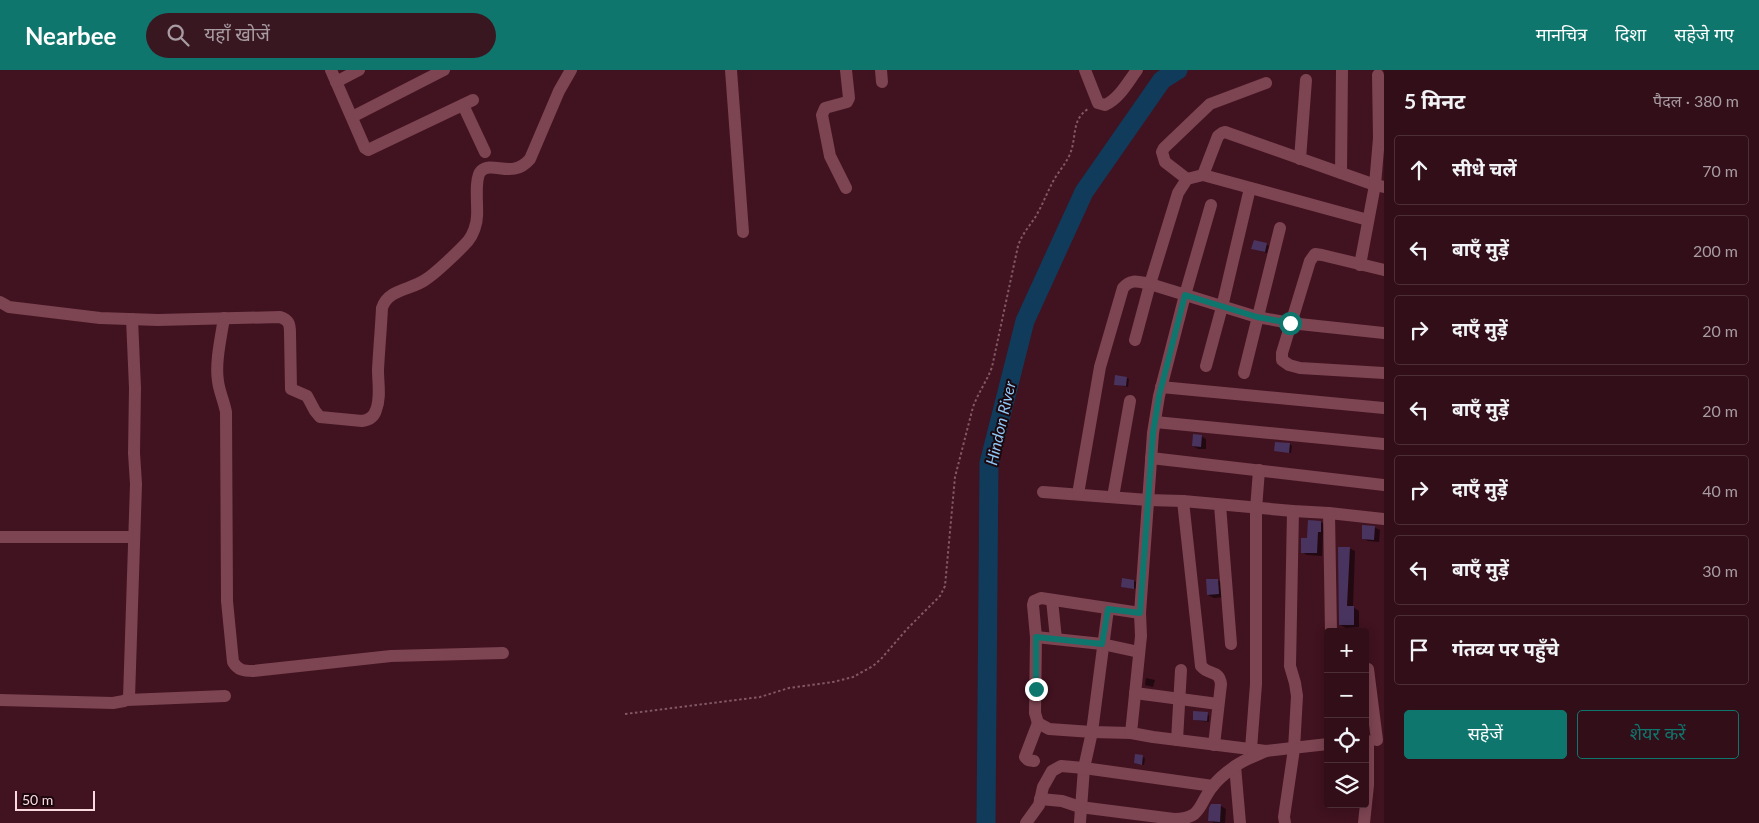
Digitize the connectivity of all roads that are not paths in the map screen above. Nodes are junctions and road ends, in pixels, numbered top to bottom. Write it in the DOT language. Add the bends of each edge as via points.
graph roads {
  1 [pos="359,70"];
  2 [pos="444,70"];
  3 [pos="571,70"];
  4 [pos="731,70"];
  5 [pos="846,70"];
  6 [pos="1085,70"];
  7 [pos="1137,70"];
  8 [pos="1342,70"];
  9 [pos="1378,75"];
  10 [pos="334,76"];
  11 [pos="1306,80"];
  12 [pos="1266,83"];
  13 [pos="352,117"];
  14 [pos="485,152"];
  15 [pos="1300,159"];
  16 [pos="1342,173"];
  17 [pos="1203,175"];
  18 [pos="1187,179"];
  19 [pos="1379,186"];
  20 [pos="846,188"];
  21 [pos="1250,188"];
  22 [pos="1211,205"];
  23 [pos="1368,220"];
  24 [pos="1280,228"];
  25 [pos="743,232"];
  26 [pos="1360,265"];
  27 [pos="1384,270"];
  28 [pos="1150,284"];
  29 [pos="1185,295"];
  30 [pos="0,302"];
  31 [pos="1222,307"];
  32 [pos="1257,317"];
  33 [pos="224,318"];
  34 [pos="132,319"];
  35 [pos="1290,323"];
  36 [pos="1384,334"];
  37 [pos="1135,340"];
  38 [pos="1206,366"];
  39 [pos="1244,373"];
  40 [pos="1384,373"];
  41 [pos="1161,386"];
  42 [pos="1130,401"];
  43 [pos="1384,408"];
  44 [pos="1155,422"];
  45 [pos="1384,444"];
  46 [pos="1151,458"];
  47 [pos="1259,470"];
  48 [pos="1384,484"];
  49 [pos="1043,492"];
  50 [pos="1078,494"];
  51 [pos="1113,497"];
  52 [pos="1148,500"];
  53 [pos="1183,501"];
  54 [pos="1220,505"];
  55 [pos="1256,508"];
  56 [pos="1293,511"];
  57 [pos="1329,513"];
  58 [pos="1384,519"];
  59 [pos="0,536"];
  60 [pos="134,537"];
  61 [pos="1052,600"];
  62 [pos="1108,609"];
  63 [pos="1140,613"];
  64 [pos="1331,628"];
  65 [pos="1036,637"];
  66 [pos="1056,639"];
  67 [pos="1102,644"];
  68 [pos="1231,644"];
  69 [pos="1139,652"];
  70 [pos="502,653"];
  71 [pos="1181,670"];
  72 [pos="1368,673"];
  73 [pos="1135,693"];
  74 [pos="226,696"];
  75 [pos="1180,699"];
  76 [pos="0,700"];
  77 [pos="127,700"];
  78 [pos="1218,704"];
  79 [pos="1038,723"];
  80 [pos="1092,732"];
  81 [pos="1130,732"];
  82 [pos="1177,740"];
  83 [pos="1374,740"];
  84 [pos="1214,745"];
  85 [pos="1324,745"];
  86 [pos="1251,749"];
  87 [pos="1294,749"];
  88 [pos="1266,751"];
  89 [pos="1034,761"];
  90 [pos="1235,766"];
  91 [pos="1084,768"];
  92 [pos="1212,786"];
  93 [pos="1040,799"];
  94 [pos="1080,807"];
  95 [pos="1080,822"];
  96 [pos="1026,823"];
  97 [pos="1240,823"];
  98 [pos="1285,823"];
  99 [pos="1364,823"];
  1 -- 10 [label="street"];
  2 -- 13 [label="street"];
  3 -- 33 [label="street" via="524,167 515,170 486,168 480,172 477,179 477,218 468,241 428,279 385,299 378,402 372,417 362,421 320,417 307,396 291,389 290,324 286,319"];
  4 -- 25 [label="street"];
  5 -- 20 [label="street" via="847,102 825,108 822,115 830,156"];
  6 -- 7 [label="street" via="1098,103 1105,105 1113,100"];
  8 -- 16 [label="street"];
  9 -- 19 [label="street"];
  10 -- 13 [label="street"];
  11 -- 15 [label="street"];
  12 -- 18 [label="street" via="1210,104 1164,148 1165,162"];
  13 -- 14 [label="street" via="365,148 372,149 468,103"];
  15 -- 16 [label="street"];
  15 -- 17 [label="street" via="1222,132"];
  16 -- 19 [label="street"];
  17 -- 18 [label="street"];
  17 -- 21 [label="street"];
  18 -- 28 [label="street" via="1178,193"];
  19 -- 23 [label="street"];
  21 -- 23 [label="street"];
  21 -- 31 [label="street"];
  22 -- 29 [label="street"];
  23 -- 26 [label="street"];
  24 -- 32 [label="street"];
  26 -- 27 [label="street"];
  26 -- 35 [label="street" via="1315,254"];
  28 -- 29 [label="street"];
  28 -- 37 [label="street"];
  28 -- 50 [label="street" via="1134,281 1123,288 1100,367"];
  29 -- 31 [label="street"];
  29 -- 41 [label="street"];
  30 -- 34 [label="street" via="9,307"];
  31 -- 32 [label="street"];
  31 -- 38 [label="street"];
  32 -- 35 [label="street"];
  32 -- 39 [label="street"];
  33 -- 34 [label="street"];
  33 -- 70 [label="street" via="217,377 226,412 227,601 233,662 237,668 253,671 391,656"];
  34 -- 60 [label="street"];
  35 -- 36 [label="street"];
  35 -- 40 [label="street" via="1282,353 1282,360 1289,365"];
  41 -- 43 [label="street"];
  41 -- 44 [label="street"];
  42 -- 51 [label="street"];
  44 -- 45 [label="street"];
  44 -- 46 [label="street"];
  46 -- 47 [label="street"];
  46 -- 52 [label="street"];
  47 -- 48 [label="street"];
  47 -- 55 [label="street"];
  49 -- 50 [label="street"];
  50 -- 51 [label="street"];
  51 -- 52 [label="street"];
  52 -- 53 [label="street"];
  52 -- 63 [label="street"];
  53 -- 54 [label="street"];
  53 -- 78 [label="street" via="1201,666 1219,676"];
  54 -- 55 [label="street"];
  54 -- 68 [label="street"];
  55 -- 56 [label="street"];
  55 -- 86 [label="street" via="1256,684"];
  56 -- 57 [label="street"];
  56 -- 87 [label="street" via="1290,666 1297,696"];
  57 -- 58 [label="street"];
  57 -- 64 [label="street"];
  59 -- 60 [label="street"];
  60 -- 77 [label="street" via="130,689"];
  61 -- 62 [label="street"];
  61 -- 65 [label="street" via="1041,598 1034,601"];
  61 -- 66 [label="street"];
  62 -- 63 [label="street"];
  62 -- 67 [label="street"];
  63 -- 69 [label="street"];
  65 -- 66 [label="street"];
  65 -- 79 [label="street" via="1035,713"];
  66 -- 67 [label="street"];
  67 -- 69 [label="street"];
  67 -- 80 [label="street"];
  69 -- 73 [label="street"];
  71 -- 75 [label="street"];
  72 -- 83 [label="street"];
  73 -- 75 [label="street"];
  73 -- 81 [label="street"];
  74 -- 77 [label="street"];
  75 -- 78 [label="street"];
  75 -- 82 [label="street"];
  76 -- 77 [label="street" via="113,703"];
  78 -- 84 [label="street"];
  79 -- 80 [label="street" via="1049,728"];
  79 -- 89 [label="street" via="1025,757"];
  80 -- 81 [label="street"];
  80 -- 91 [label="street"];
  81 -- 82 [label="street"];
  82 -- 84 [label="street"];
  83 -- 99 [label="street"];
  84 -- 86 [label="street"];
  85 -- 87 [label="street"];
  86 -- 88 [label="street"];
  87 -- 88 [label="street"];
  87 -- 98 [label="street"];
  88 -- 90 [label="street"];
  90 -- 92 [label="street"];
  90 -- 97 [label="street"];
  91 -- 92 [label="street"];
  91 -- 93 [label="street" via="1055,768"];
  91 -- 94 [label="street"];
  92 -- 94 [label="street" via="1201,808 1186,819"];
  93 -- 94 [label="street" via="1062,800"];
  93 -- 96 [label="street"];
  94 -- 95 [label="street"];
}
